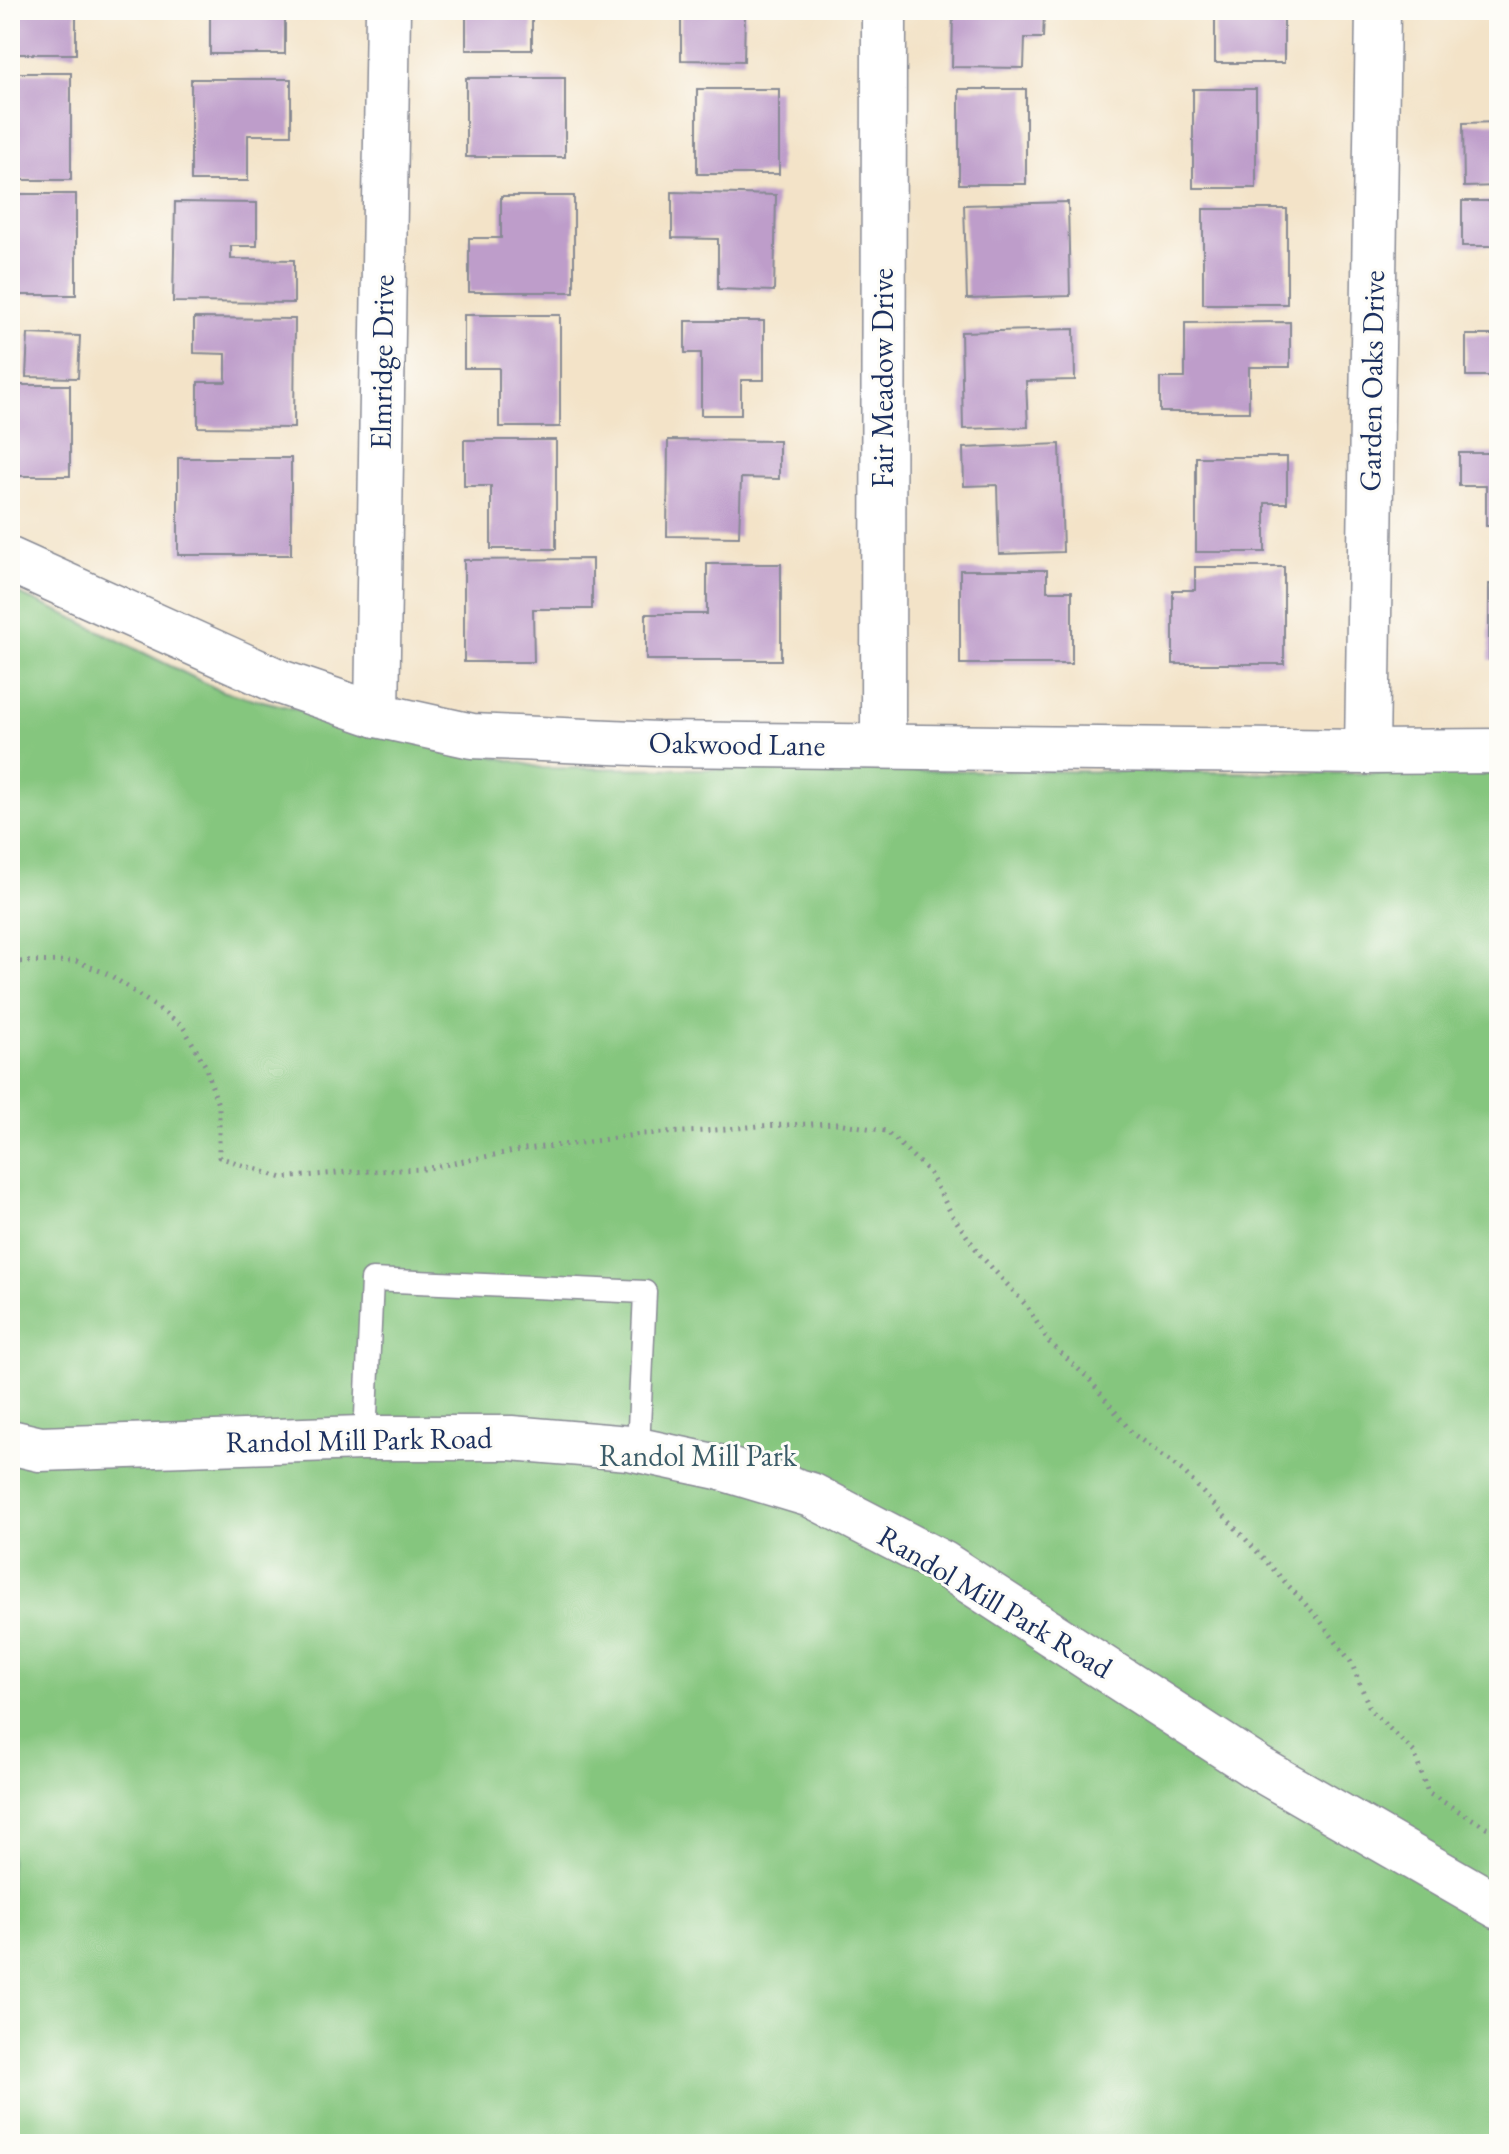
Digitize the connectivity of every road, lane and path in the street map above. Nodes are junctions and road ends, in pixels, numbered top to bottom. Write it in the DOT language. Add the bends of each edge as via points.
graph roads {
  1 [pos="388,10"];
  2 [pos="884,10"];
  3 [pos="1378,10"];
  4 [pos="10,560"];
  5 [pos="377,715"];
  6 [pos="883,745"];
  7 [pos="1499,751"];
  8 [pos="1367,752"];
  9 [pos="12,962"];
  10 [pos="365,1438"];
  11 [pos="10,1442"];
  12 [pos="638,1450"];
  13 [pos="1499,1831"];
  14 [pos="1499,1907"];
  1 -- 5 [label="street, Elmridge Drive"];
  2 -- 6 [label="street, Fair Meadow Drive"];
  3 -- 8 [label="street, Garden Oaks Drive"];
  4 -- 5 [label="street, Oakwood Lane" via="280,682"];
  5 -- 6 [label="street, Oakwood Lane" via="472,736"];
  6 -- 8 [label="street, Oakwood Lane"];
  7 -- 8 [label="street, Oakwood Lane"];
  9 -- 13 [label="path" via="76,961 110,975 182,1025 205,1065 219,1108 219,1157 282,1178 424,1169 641,1134 837,1123 886,1131 929,1172 952,1215 1026,1305 1049,1342 1089,1379 1133,1434 1184,1472 1319,1619 1351,1662 1371,1711 1414,1752 1428,1793"];
  10 -- 11 [label="street, Randol Mill Park Road" via="40,1449"];
  10 -- 12 [label="street, Randol Mill Park Road" via="511,1438"];
  10 -- 12 [label="lane" via="372,1280 645,1292"];
  12 -- 14 [label="street, Randol Mill Park Road" via="811,1495 942,1563 1256,1767"];
}
